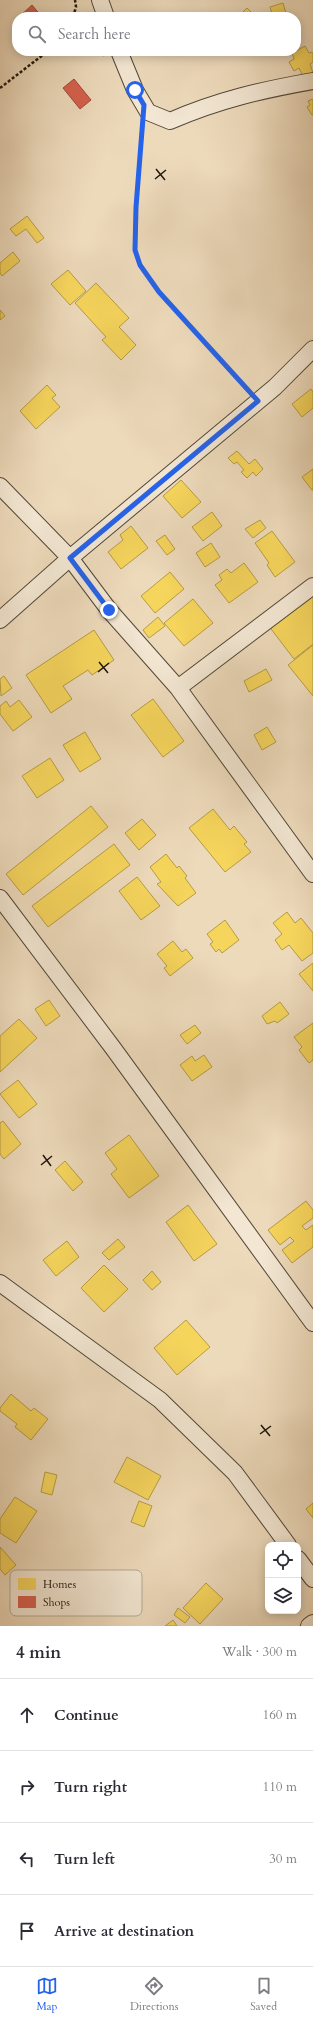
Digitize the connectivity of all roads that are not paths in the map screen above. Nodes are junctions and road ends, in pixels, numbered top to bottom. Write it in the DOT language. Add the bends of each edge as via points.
graph roads {
  1 [pos="100,0"];
  2 [pos="104,12"];
  3 [pos="121,56"];
  4 [pos="313,81"];
  5 [pos="313,349"];
  6 [pos="0,486"];
  7 [pos="70,558"];
  8 [pos="313,586"];
  9 [pos="0,620"];
  10 [pos="178,688"];
  11 [pos="313,874"];
  12 [pos="0,898"];
  13 [pos="0,1282"];
  14 [pos="313,1322"];
  15 [pos="286,1542"];
  16 [pos="301,1562"];
  17 [pos="313,1579"];
  18 [pos="313,1623"];
  19 [pos="309,1626"];
  1 -- 2 [label="street"];
  3 -- 4 [label="street" via="135,90 148,112 170,121 194,110 248,93"];
  5 -- 7 [label="street" via="275,387"];
  6 -- 7 [label="street"];
  7 -- 9 [label="street"];
  7 -- 10 [label="street" via="109,610"];
  8 -- 10 [label="street"];
  10 -- 11 [label="street"];
  12 -- 14 [label="street"];
  13 -- 15 [label="street" via="160,1400 235,1473"];
  16 -- 17 [label="street"];
  18 -- 19 [label="street"];
}
